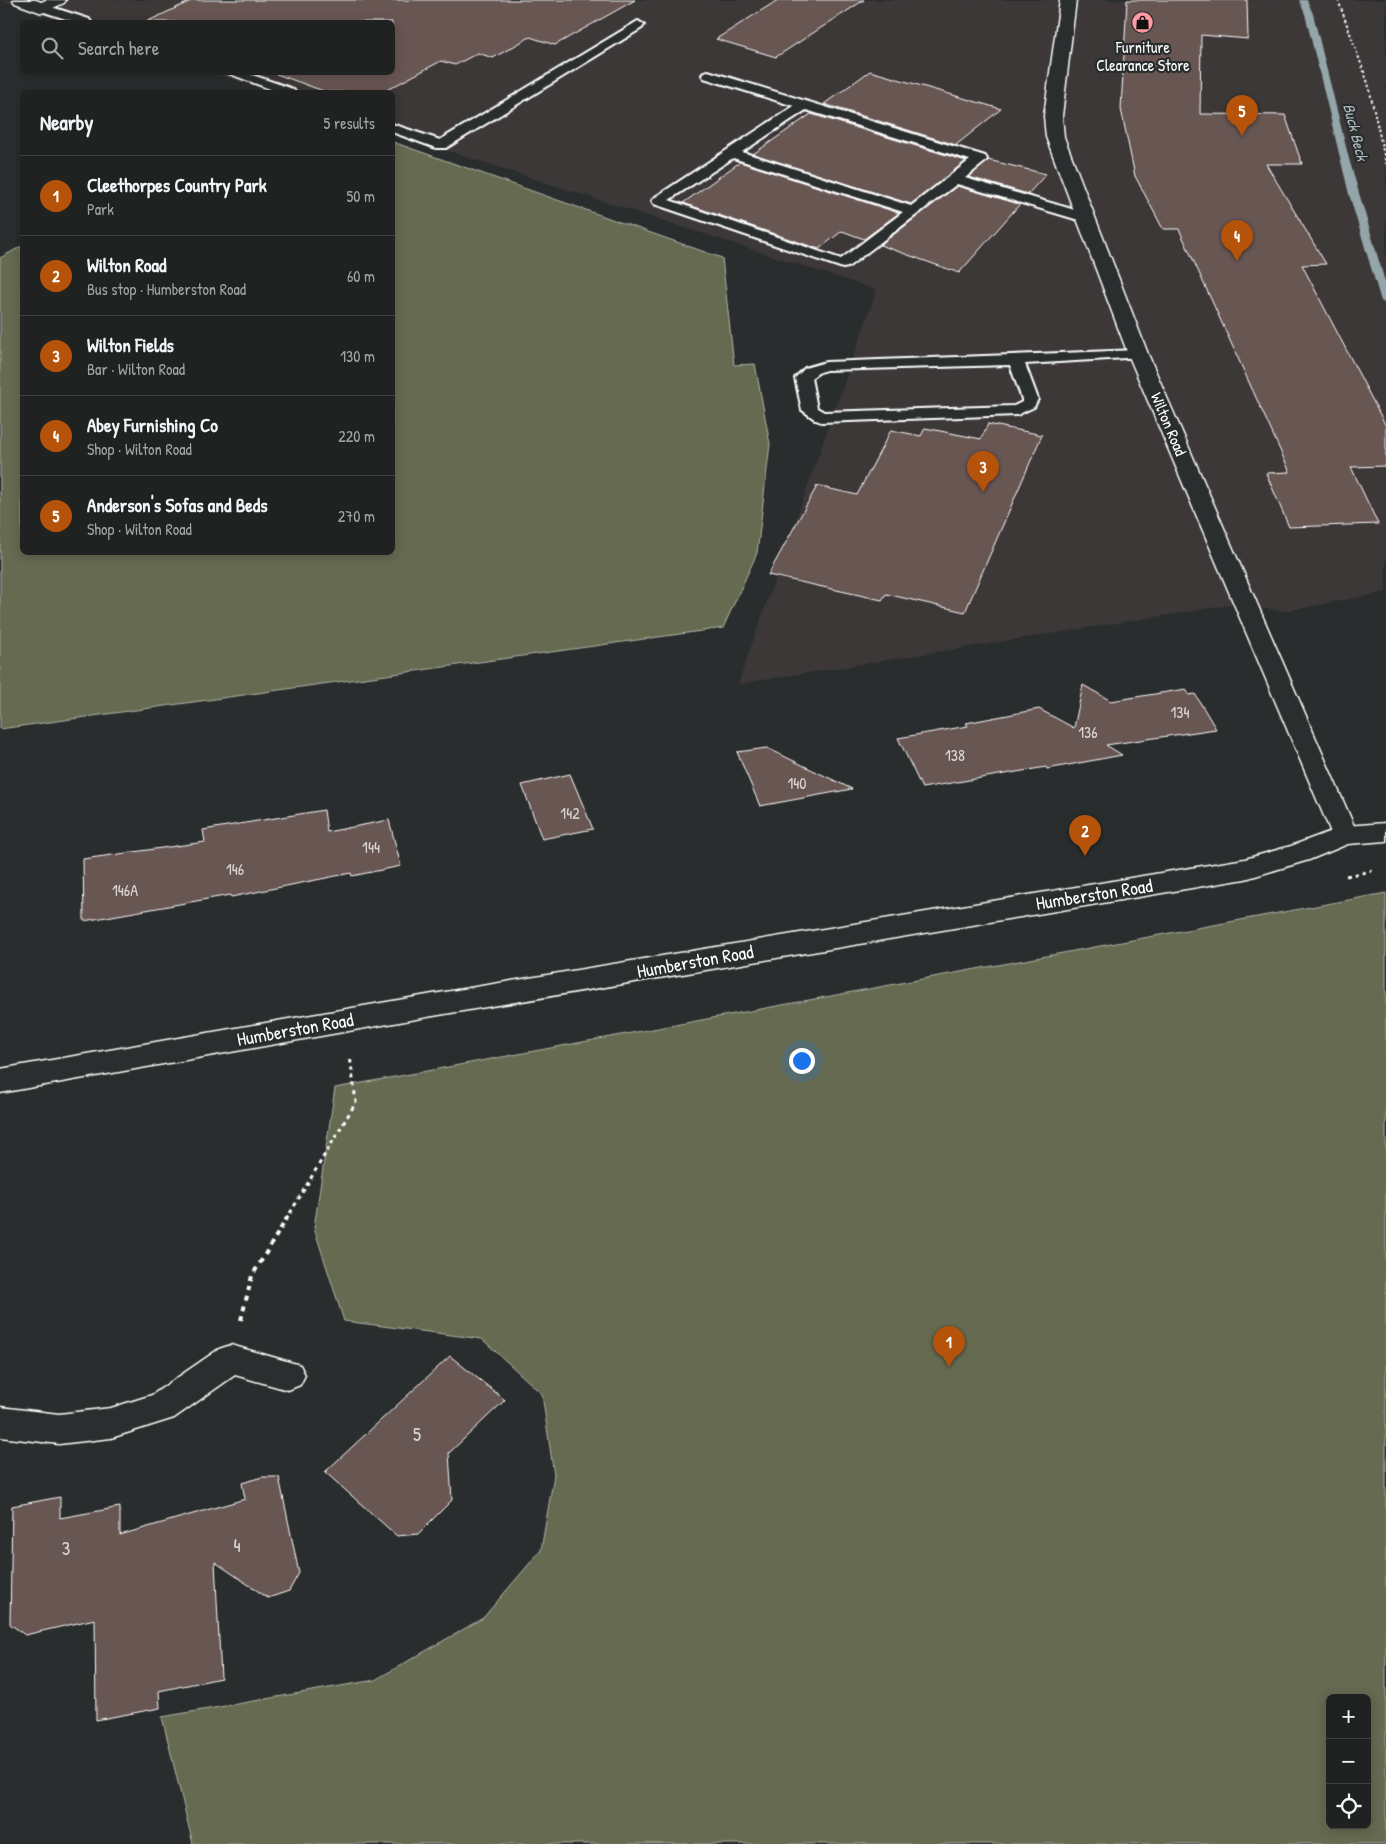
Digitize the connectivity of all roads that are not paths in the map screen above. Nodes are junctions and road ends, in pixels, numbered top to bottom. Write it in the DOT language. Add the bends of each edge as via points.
graph roads {
  1 [pos="21,0"];
  2 [pos="58,0"];
  3 [pos="1068,0"];
  4 [pos="42,8"];
  5 [pos="80,20"];
  6 [pos="638,25"];
  7 [pos="708,74"];
  8 [pos="240,75"];
  9 [pos="283,90"];
  10 [pos="804,105"];
  11 [pos="395,129"];
  12 [pos="732,153"];
  13 [pos="955,179"];
  14 [pos="913,211"];
  15 [pos="1087,218"];
  16 [pos="1138,354"];
  17 [pos="1016,360"];
  18 [pos="1386,832"];
  19 [pos="1345,835"];
  20 [pos="0,1080"];
  21 [pos="288,1375"];
  22 [pos="0,1422"];
  1 -- 4 [label="street"];
  2 -- 4 [label="street"];
  3 -- 15 [label="street, Wilton Road" via="1053,116 1055,137"];
  4 -- 5 [label="lane"];
  6 -- 11 [label="lane" via="441,145"];
  7 -- 10 [label="lane"];
  8 -- 9 [label="lane"];
  10 -- 12 [label="lane"];
  10 -- 13 [label="lane" via="980,159"];
  12 -- 14 [label="lane"];
  12 -- 14 [label="lane" via="660,201 843,264"];
  13 -- 14 [label="lane"];
  13 -- 15 [label="lane"];
  15 -- 16 [label="street, Wilton Road"];
  16 -- 17 [label="lane"];
  16 -- 19 [label="street, Wilton Road"];
  17 -- 17 [label="lane" via="826,366 808,371 803,378 810,410 821,417 1017,410 1029,404 1030,399"];
  18 -- 19 [label="street, Humberston Road"];
  19 -- 20 [label="street, Humberston Road" via="1300,854 1245,869"];
  21 -- 22 [label="street" via="231,1359 162,1407 111,1423 59,1429"];
}
